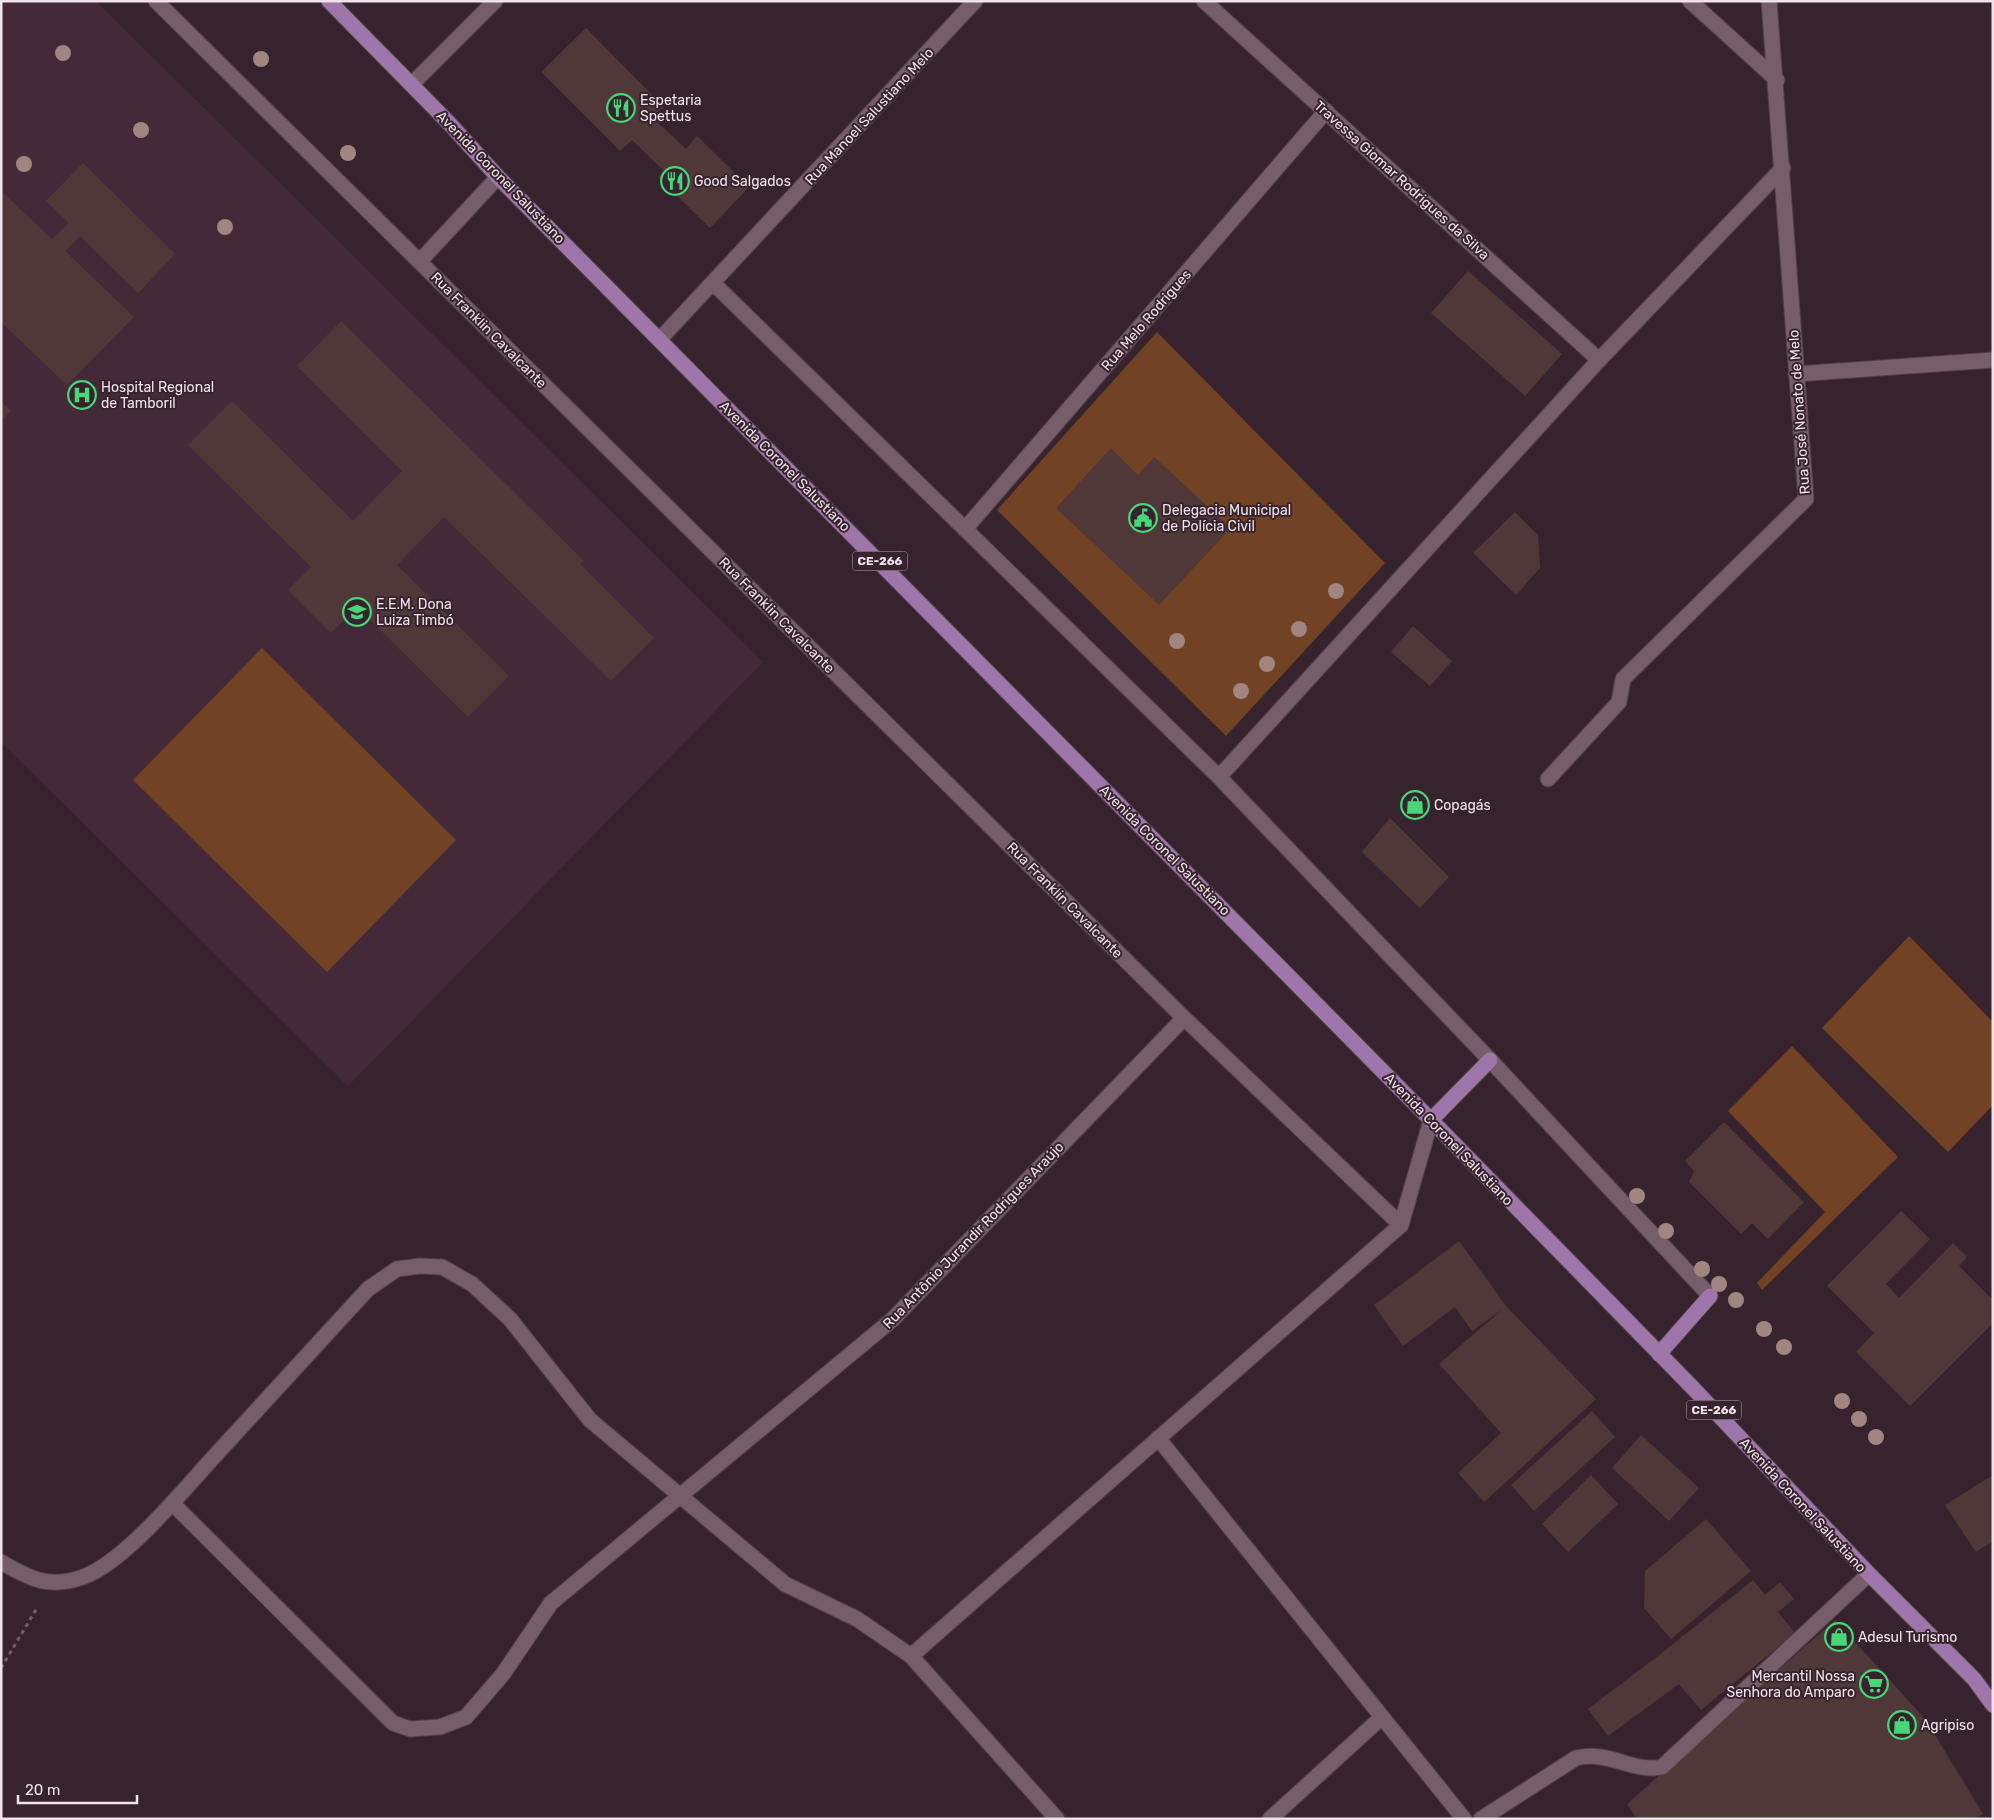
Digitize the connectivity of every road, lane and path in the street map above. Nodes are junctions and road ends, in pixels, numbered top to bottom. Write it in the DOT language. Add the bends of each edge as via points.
graph roads {
  1 [pos="156,1"];
  2 [pos="329,1"];
  3 [pos="495,1"];
  4 [pos="975,1"];
  5 [pos="1204,1"];
  6 [pos="1690,1"];
  7 [pos="1769,1"];
  8 [pos="1777,80"];
  9 [pos="412,84"];
  10 [pos="1326,112"];
  11 [pos="1783,168"];
  12 [pos="498,177"];
  13 [pos="420,261"];
  14 [pos="714,284"];
  15 [pos="660,339"];
  16 [pos="1599,360"];
  17 [pos="1993,360"];
  18 [pos="1796,374"];
  19 [pos="965,529"];
  20 [pos="1219,777"];
  21 [pos="1548,778"];
  22 [pos="1184,1018"];
  23 [pos="1490,1060"];
  24 [pos="1431,1120"];
  25 [pos="1401,1225"];
  26 [pos="1710,1296"];
  27 [pos="1659,1354"];
  28 [pos="1158,1438"];
  29 [pos="680,1495"];
  30 [pos="172,1503"];
  31 [pos="1,1562"];
  32 [pos="1869,1574"];
  33 [pos="52,1584"];
  34 [pos="911,1656"];
  35 [pos="1,1668"];
  36 [pos="1993,1705"];
  37 [pos="1382,1717"];
  38 [pos="1057,1819"];
  39 [pos="1270,1819"];
  40 [pos="1464,1819"];
  41 [pos="1481,1819"];
  1 -- 13 [label="street, Rua Franklin Cavalcante"];
  2 -- 9 [label="main road, Avenida Coronel Salustiano / CE-266"];
  3 -- 9 [label="street"];
  4 -- 14 [label="street, Rua Manoel Salustiano Melo"];
  5 -- 10 [label="street, Travessa Giomar Rodrigues da Silva"];
  6 -- 8 [label="street"];
  7 -- 8 [label="street, Rua José Nonato de Melo"];
  8 -- 11 [label="street, Rua José Nonato de Melo"];
  9 -- 12 [label="main road, Avenida Coronel Salustiano / CE-266"];
  10 -- 16 [label="street, Travessa Giomar Rodrigues da Silva"];
  10 -- 19 [label="street, Rua Melo Rodrigues"];
  11 -- 16 [label="street"];
  11 -- 18 [label="street, Rua José Nonato de Melo"];
  12 -- 13 [label="street"];
  12 -- 15 [label="main road, Avenida Coronel Salustiano / CE-266"];
  13 -- 22 [label="street, Rua Franklin Cavalcante"];
  14 -- 15 [label="street, Rua Manoel Salustiano Melo"];
  14 -- 19 [label="street"];
  15 -- 24 [label="main road, Avenida Coronel Salustiano / CE-266"];
  16 -- 20 [label="street"];
  17 -- 18 [label="street"];
  18 -- 21 [label="street, Rua José Nonato de Melo" via="1806,499 1623,679 1619,702"];
  19 -- 20 [label="street"];
  20 -- 23 [label="street"];
  22 -- 25 [label="street, Rua Franklin Cavalcante"];
  22 -- 29 [label="street, Rua Antônio Jurandir Rodrigues Araújo" via="893,1319"];
  23 -- 24 [label="main road"];
  23 -- 26 [label="street"];
  24 -- 25 [label="street"];
  24 -- 27 [label="main road, Avenida Coronel Salustiano / CE-266"];
  25 -- 28 [label="street"];
  26 -- 27 [label="main road"];
  27 -- 32 [label="main road, Avenida Coronel Salustiano / CE-266"];
  28 -- 34 [label="street"];
  28 -- 37 [label="street"];
  29 -- 30 [label="street, Rua Antônio Jurandir Rodrigues Araújo" via="551,1603 503,1674 466,1717 440,1727 410,1729 393,1723"];
  29 -- 30 [label="street" via="590,1420 510,1319 472,1284 442,1267 420,1266 397,1269 368,1289"];
  29 -- 34 [label="street" via="785,1584 858,1618"];
  30 -- 33 [label="street" via="133,1543 106,1563 84,1577"];
  31 -- 33 [label="street" via="26,1577"];
  32 -- 36 [label="main road, Avenida Coronel Salustiano / CE-266" via="1974,1680"];
  32 -- 41 [label="street" via="1662,1767 1649,1769 1591,1755 1576,1758"];
  33 -- 35 [label="path"];
  34 -- 38 [label="street"];
  37 -- 39 [label="street"];
  37 -- 40 [label="street"];
}
